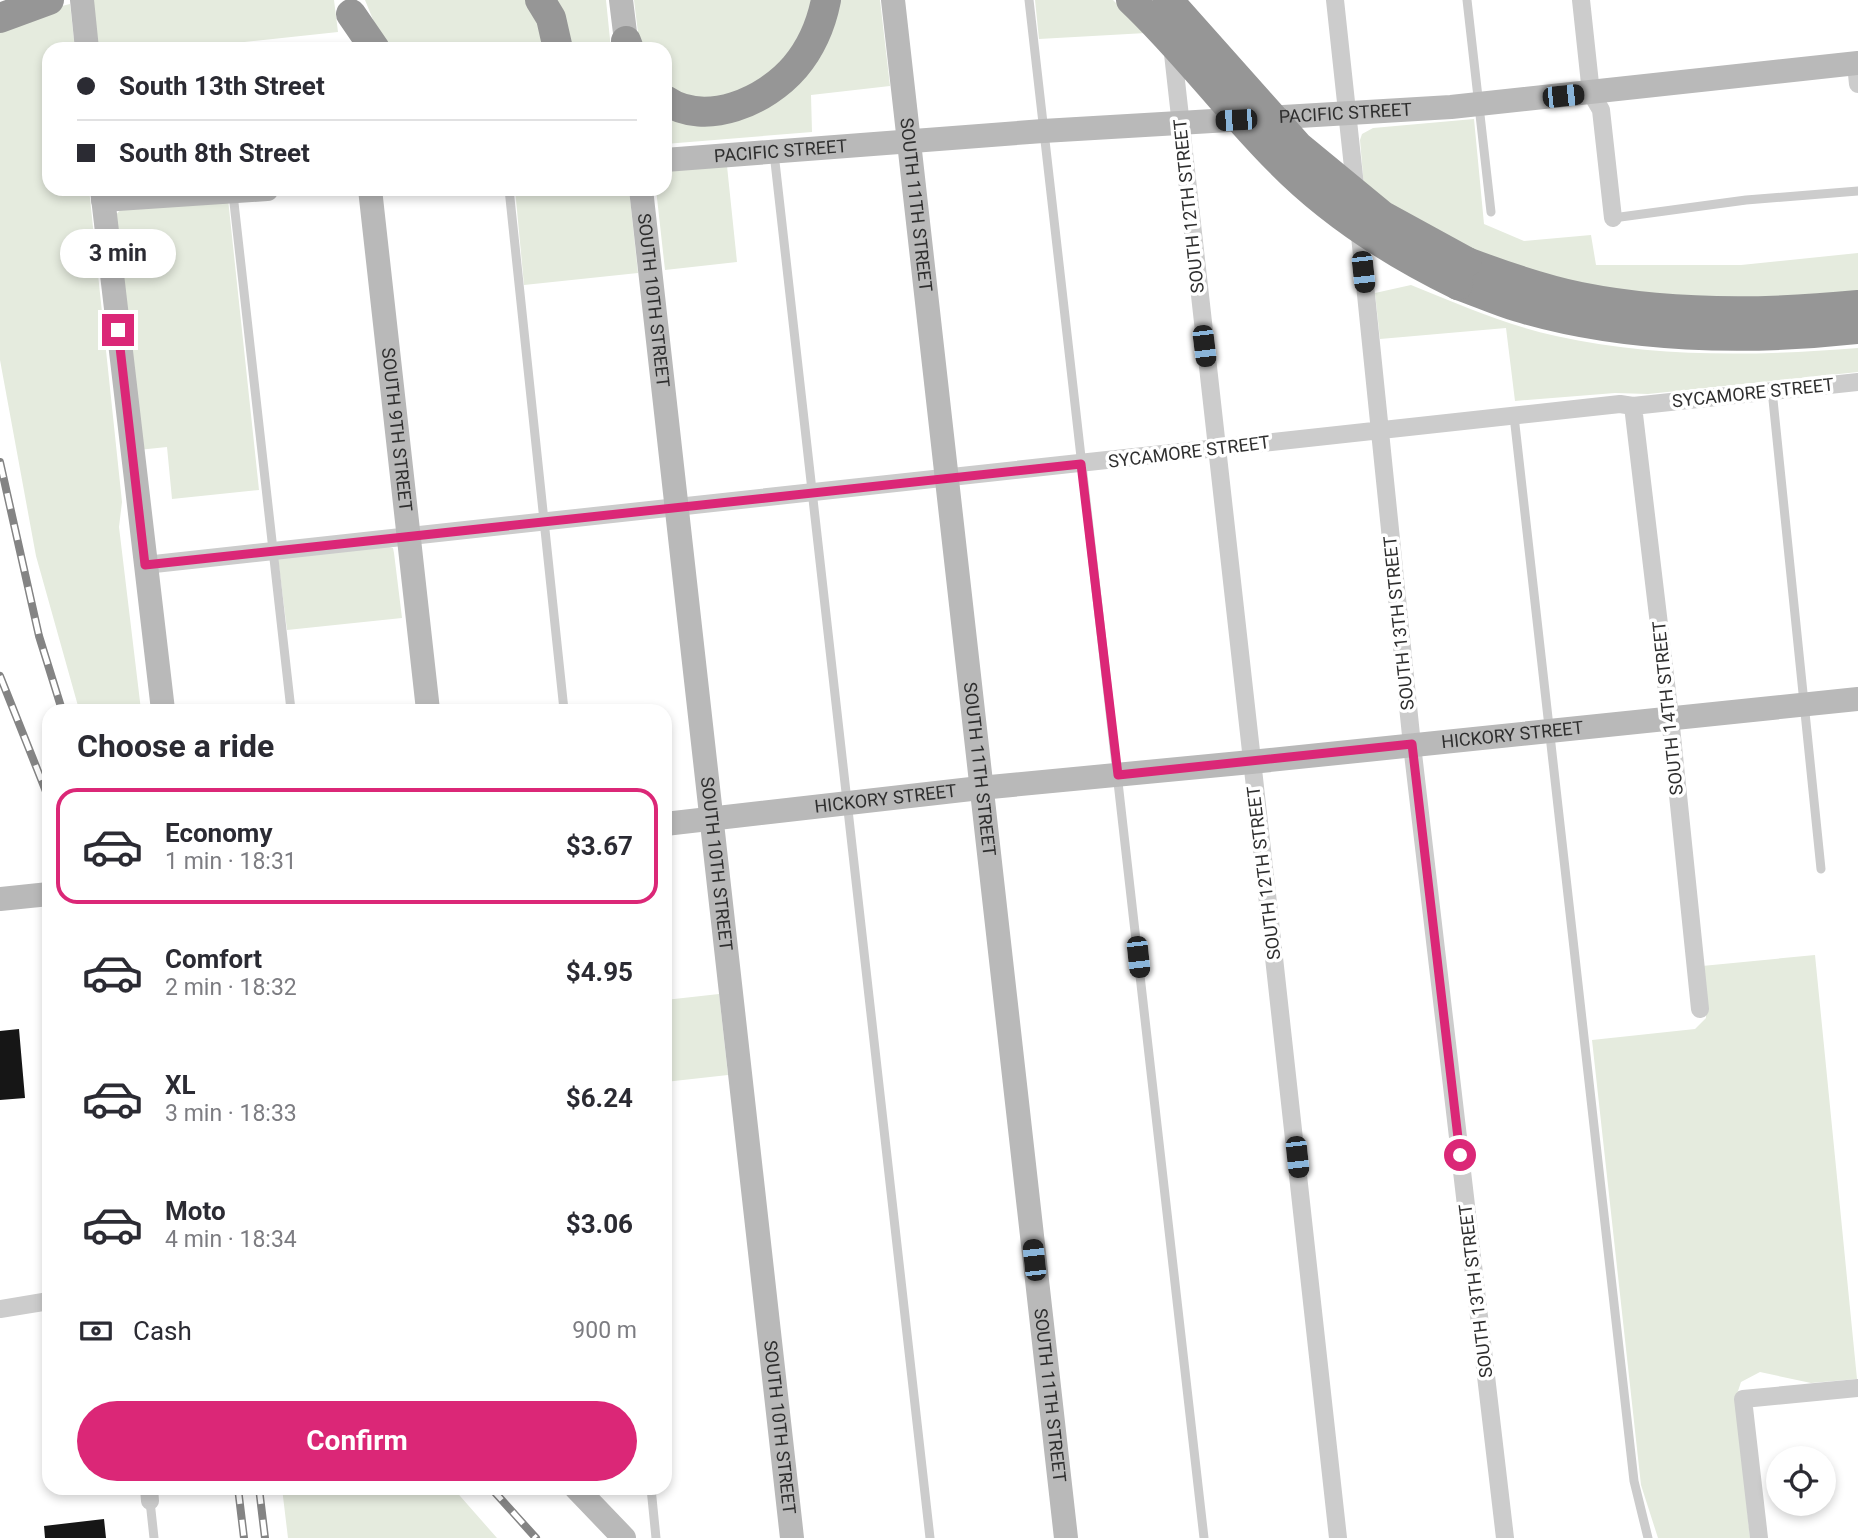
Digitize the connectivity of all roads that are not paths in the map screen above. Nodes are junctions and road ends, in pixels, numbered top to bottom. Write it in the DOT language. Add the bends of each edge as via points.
graph roads {
  1 [pos="11,0"];
  2 [pos="49,0"];
  3 [pos="82,0"];
  4 [pos="540,0"];
  5 [pos="621,0"];
  6 [pos="826,0"];
  7 [pos="893,0"];
  8 [pos="1029,0"];
  9 [pos="1131,0"];
  10 [pos="1167,0"];
  11 [pos="1335,0"];
  12 [pos="1467,0"];
  13 [pos="1581,0"];
  14 [pos="0,3"];
  15 [pos="351,7"];
  16 [pos="0,18"];
  17 [pos="86,42"];
  18 [pos="354,42"];
  19 [pos="371,42"];
  20 [pos="556,42"];
  21 [pos="626,42"];
  22 [pos="1857,70"];
  23 [pos="1591,93"];
  24 [pos="1480,104"];
  25 [pos="672,105"];
  26 [pos="1347,113"];
  27 [pos="1180,123"];
  28 [pos="1043,131"];
  29 [pos="909,141"];
  30 [pos="773,151"];
  31 [pos="672,159"];
  32 [pos="1858,191"];
  33 [pos="103,196"];
  34 [pos="234,196"];
  35 [pos="371,196"];
  36 [pos="510,196"];
  37 [pos="642,196"];
  38 [pos="1491,212"];
  39 [pos="1613,218"];
  40 [pos="1463,274"];
  41 [pos="1858,305"];
  42 [pos="1858,330"];
  43 [pos="1858,382"];
  44 [pos="1772,390"];
  45 [pos="1633,406"];
  46 [pos="1514,416"];
  47 [pos="1380,430"];
  48 [pos="1216,449"];
  49 [pos="1081,464"];
  50 [pos="948,478"];
  51 [pos="813,492"];
  52 [pos="677,508"];
  53 [pos="545,522"];
  54 [pos="409,536"];
  55 [pos="272,551"];
  56 [pos="145,565"];
  57 [pos="1858,699"];
  58 [pos="162,704"];
  59 [pos="290,704"];
  60 [pos="427,704"];
  61 [pos="563,704"];
  62 [pos="1804,704"];
  63 [pos="1670,717"];
  64 [pos="1550,730"];
  65 [pos="1412,744"];
  66 [pos="1251,762"];
  67 [pos="1118,775"];
  68 [pos="980,788"];
  69 [pos="845,803"];
  70 [pos="711,819"];
  71 [pos="672,823"];
  72 [pos="1821,869"];
  73 [pos="42,895"];
  74 [pos="0,899"];
  75 [pos="1700,1009"];
  76 [pos="42,1302"];
  77 [pos="0,1309"];
  78 [pos="1858,1388"];
  79 [pos="149,1495"];
  80 [pos="583,1495"];
  81 [pos="652,1495"];
  82 [pos="154,1538"];
  83 [pos="624,1538"];
  84 [pos="656,1538"];
  85 [pos="792,1538"];
  86 [pos="930,1538"];
  87 [pos="1066,1538"];
  88 [pos="1203,1538"];
  89 [pos="1338,1538"];
  90 [pos="1506,1538"];
  91 [pos="1648,1538"];
  92 [pos="1759,1538"];
  1 -- 14 [label="highway"];
  2 -- 16 [label="highway"];
  3 -- 17 [label="street"];
  4 -- 20 [label="highway" via="551,18"];
  5 -- 21 [label="street"];
  6 -- 25 [label="highway" via="805,53 762,94 706,112"];
  7 -- 29 [label="street, SOUTH 11TH STREET"];
  8 -- 28 [label="lane"];
  9 -- 40 [label="highway, bridge" via="1280,163 1324,203 1429,271"];
  10 -- 27 [label="street, SOUTH 12TH STREET"];
  10 -- 40 [label="highway, bridge" via="1298,146 1382,216"];
  11 -- 26 [label="street, SOUTH 13TH STREET"];
  12 -- 24 [label="lane"];
  13 -- 23 [label="street"];
  15 -- 18 [label="street"];
  15 -- 19 [label="highway"];
  22 -- 23 [label="street, PACIFIC STREET"];
  23 -- 24 [label="street, PACIFIC STREET"];
  23 -- 39 [label="street" via="1601,110"];
  24 -- 26 [label="street, PACIFIC STREET"];
  24 -- 38 [label="lane"];
  26 -- 27 [label="street, PACIFIC STREET"];
  26 -- 47 [label="street, SOUTH 13TH STREET"];
  27 -- 28 [label="street, PACIFIC STREET"];
  27 -- 48 [label="street, SOUTH 12TH STREET"];
  28 -- 29 [label="street, PACIFIC STREET"];
  28 -- 49 [label="lane"];
  29 -- 30 [label="street, PACIFIC STREET"];
  29 -- 50 [label="street, SOUTH 11TH STREET"];
  30 -- 31 [label="street, PACIFIC STREET"];
  30 -- 51 [label="lane"];
  32 -- 39 [label="lane"];
  33 -- 56 [label="street"];
  34 -- 55 [label="lane"];
  35 -- 54 [label="street, SOUTH 9TH STREET"];
  36 -- 53 [label="lane"];
  37 -- 52 [label="street, SOUTH 10TH STREET"];
  40 -- 41 [label="highway" via="1639,306 1766,311"];
  40 -- 42 [label="highway" via="1517,307 1574,321 1638,330 1769,334"];
  43 -- 44 [label="street, SYCAMORE STREET"];
  44 -- 45 [label="street, SYCAMORE STREET"];
  44 -- 62 [label="lane"];
  45 -- 46 [label="street, SYCAMORE STREET"];
  45 -- 63 [label="street, SOUTH 14TH STREET"];
  46 -- 47 [label="street, SYCAMORE STREET"];
  46 -- 64 [label="lane"];
  47 -- 48 [label="street, SYCAMORE STREET"];
  47 -- 65 [label="street, SOUTH 13TH STREET"];
  48 -- 49 [label="street, SYCAMORE STREET"];
  48 -- 66 [label="street, SOUTH 12TH STREET"];
  49 -- 50 [label="street, SYCAMORE STREET"];
  49 -- 67 [label="lane"];
  50 -- 51 [label="street, SYCAMORE STREET"];
  50 -- 68 [label="street, SOUTH 11TH STREET"];
  51 -- 52 [label="street, SYCAMORE STREET"];
  51 -- 69 [label="lane"];
  52 -- 53 [label="street, SYCAMORE STREET"];
  52 -- 70 [label="street, SOUTH 10TH STREET"];
  53 -- 54 [label="street, SYCAMORE STREET"];
  53 -- 61 [label="lane"];
  54 -- 55 [label="street, SYCAMORE STREET"];
  54 -- 60 [label="street, SOUTH 9TH STREET"];
  55 -- 56 [label="street, SYCAMORE STREET"];
  55 -- 59 [label="lane"];
  56 -- 58 [label="street"];
  57 -- 62 [label="street, HICKORY STREET"];
  62 -- 63 [label="street, HICKORY STREET"];
  62 -- 72 [label="lane"];
  63 -- 64 [label="street, HICKORY STREET"];
  63 -- 75 [label="street, SOUTH 14TH STREET"];
  64 -- 65 [label="street, HICKORY STREET"];
  64 -- 91 [label="lane" via="1634,1481"];
  65 -- 66 [label="street, HICKORY STREET"];
  65 -- 90 [label="street, SOUTH 13TH STREET"];
  66 -- 67 [label="street, HICKORY STREET"];
  66 -- 89 [label="street, SOUTH 12TH STREET"];
  67 -- 68 [label="street, HICKORY STREET"];
  67 -- 88 [label="lane"];
  68 -- 69 [label="street, HICKORY STREET"];
  68 -- 87 [label="street, SOUTH 11TH STREET"];
  69 -- 70 [label="street, HICKORY STREET"];
  69 -- 86 [label="lane"];
  70 -- 71 [label="street, HICKORY STREET"];
  70 -- 85 [label="street, SOUTH 10TH STREET"];
  73 -- 74 [label="street"];
  76 -- 77 [label="street"];
  78 -- 92 [label="street" via="1743,1399"];
  79 -- 82 [label="lane"];
  80 -- 83 [label="street"];
  81 -- 84 [label="lane"];
}
